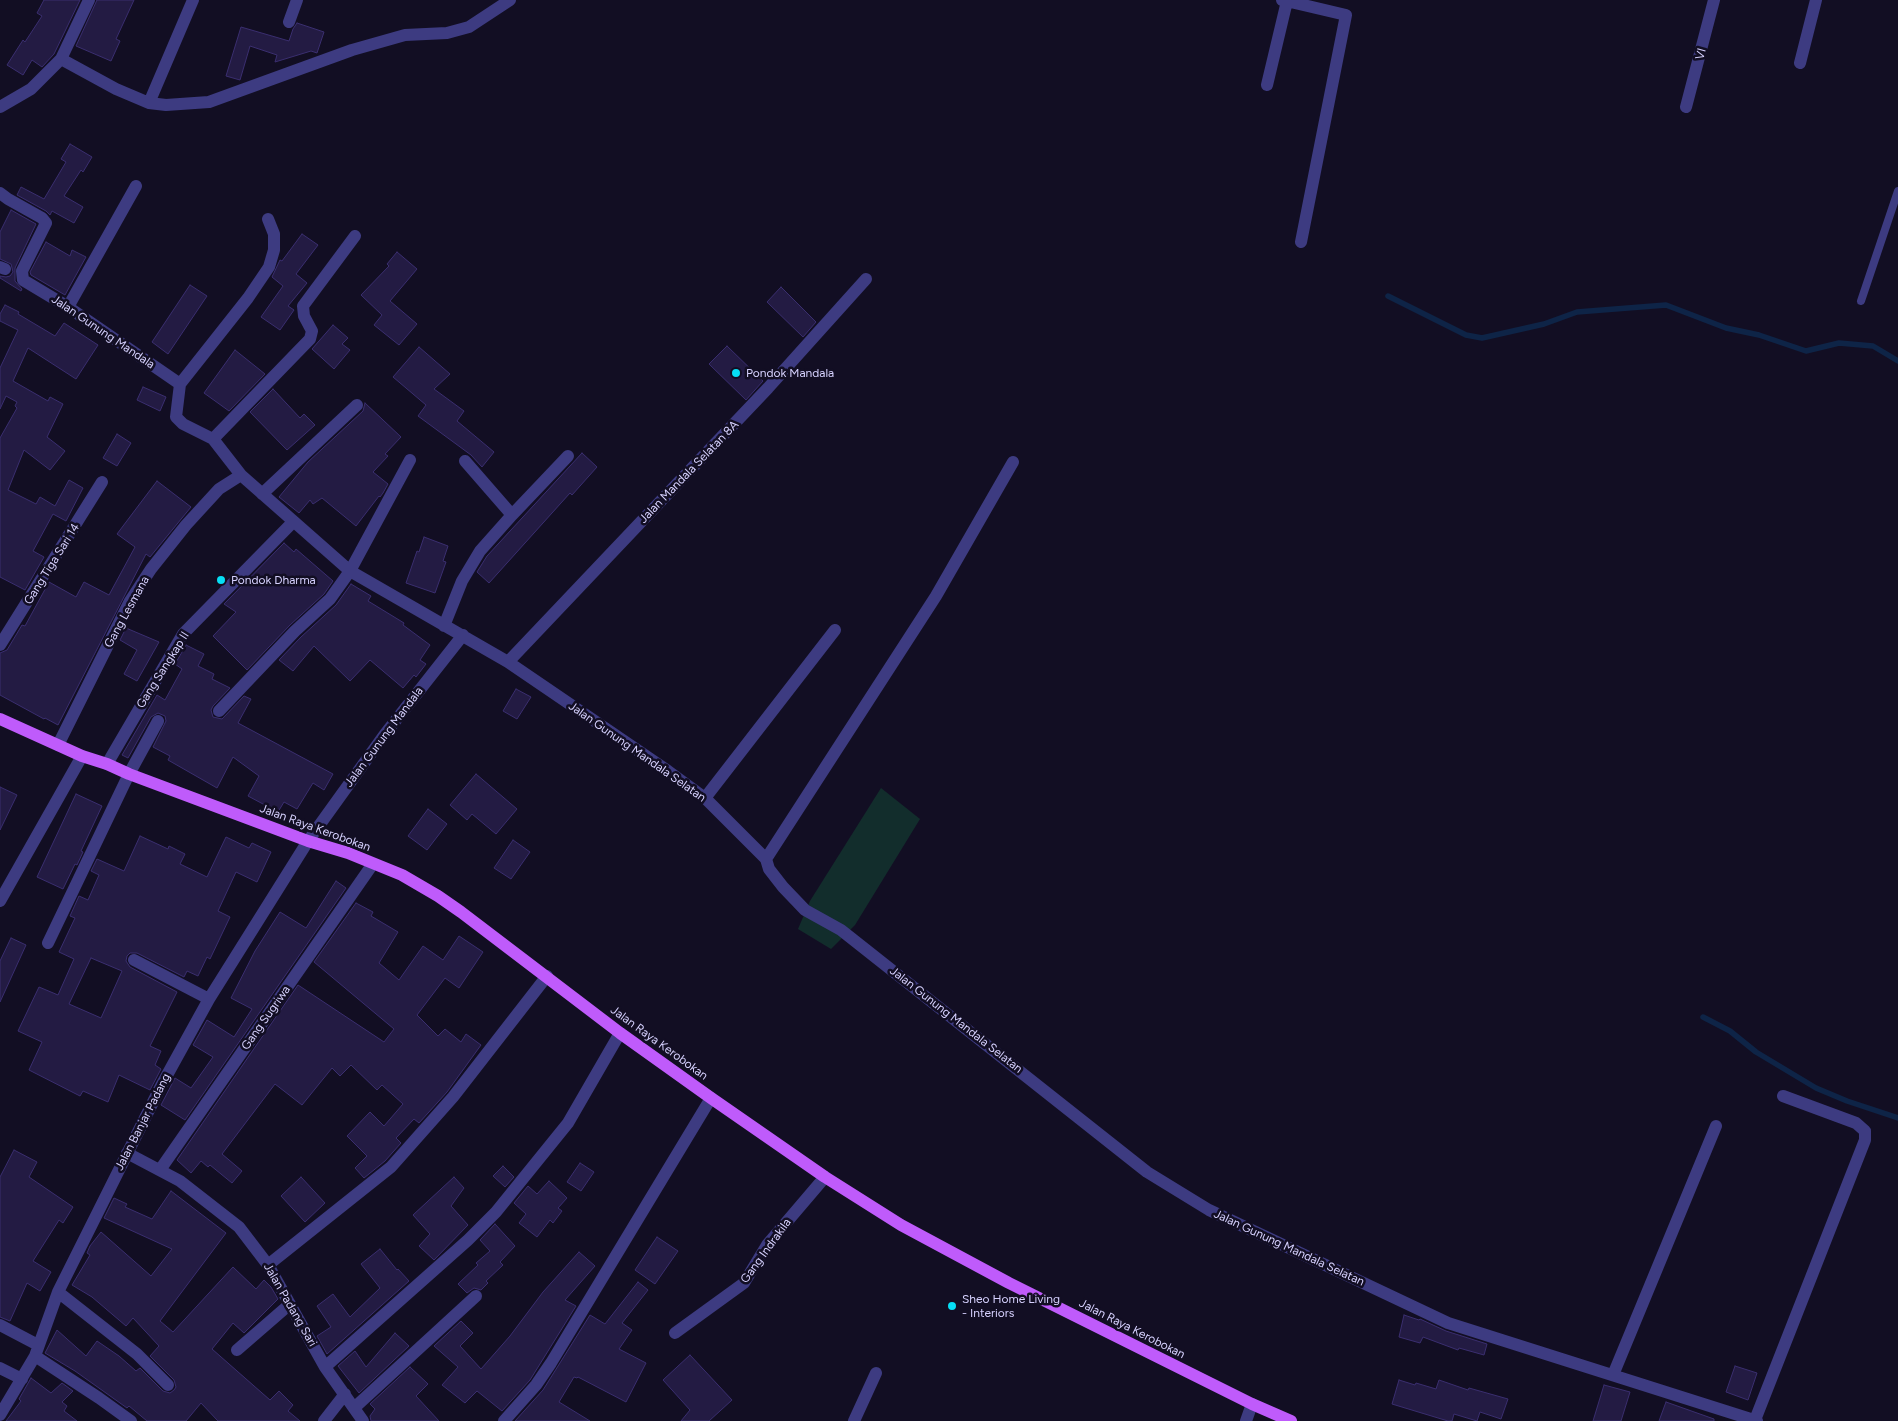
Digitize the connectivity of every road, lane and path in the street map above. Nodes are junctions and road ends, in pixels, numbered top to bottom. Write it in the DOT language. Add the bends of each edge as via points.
graph roads {
  1 [pos="88,0"];
  2 [pos="193,0"];
  3 [pos="297,0"];
  4 [pos="510,0"];
  5 [pos="1285,0"];
  6 [pos="1714,0"];
  7 [pos="1816,0"];
  8 [pos="289,22"];
  9 [pos="61,59"];
  10 [pos="1800,63"];
  11 [pos="1267,84"];
  12 [pos="149,103"];
  13 [pos="0,107"];
  14 [pos="1686,107"];
  15 [pos="136,186"];
  16 [pos="1898,191"];
  17 [pos="0,193"];
  18 [pos="268,220"];
  19 [pos="355,236"];
  20 [pos="1301,242"];
  21 [pos="866,279"];
  22 [pos="1861,301"];
  23 [pos="68,308"];
  24 [pos="180,384"];
  25 [pos="357,405"];
  26 [pos="213,439"];
  27 [pos="568,456"];
  28 [pos="410,460"];
  29 [pos="465,461"];
  30 [pos="1013,462"];
  31 [pos="240,475"];
  32 [pos="102,482"];
  33 [pos="262,494"];
  34 [pos="512,515"];
  35 [pos="293,522"];
  36 [pos="350,571"];
  37 [pos="444,626"];
  38 [pos="835,630"];
  39 [pos="463,635"];
  40 [pos="0,645"];
  41 [pos="508,662"];
  42 [pos="219,711"];
  43 [pos="0,719"];
  44 [pos="158,721"];
  45 [pos="58,745"];
  46 [pos="82,756"];
  47 [pos="108,764"];
  48 [pos="129,774"];
  49 [pos="704,798"];
  50 [pos="308,841"];
  51 [pos="766,859"];
  52 [pos="370,868"];
  53 [pos="0,901"];
  54 [pos="48,943"];
  55 [pos="134,960"];
  56 [pos="547,976"];
  57 [pos="208,999"];
  58 [pos="620,1033"];
  59 [pos="1783,1096"];
  60 [pos="711,1098"];
  61 [pos="1716,1126"];
  62 [pos="127,1153"];
  63 [pos="162,1167"];
  64 [pos="825,1176"];
  65 [pos="268,1265"];
  66 [pos="58,1292"];
  67 [pos="476,1296"];
  68 [pos="290,1304"];
  69 [pos="0,1324"];
  70 [pos="675,1333"];
  71 [pos="237,1350"];
  72 [pos="36,1351"];
  73 [pos="325,1367"];
  74 [pos="0,1368"];
  75 [pos="876,1373"];
  76 [pos="1613,1376"];
  77 [pos="22,1379"];
  78 [pos="168,1385"];
  79 [pos="345,1394"];
  80 [pos="1252,1404"];
  81 [pos="354,1408"];
  82 [pos="0,1415"];
  83 [pos="1266,1416"];
  84 [pos="131,1421"];
  85 [pos="324,1421"];
  86 [pos="363,1421"];
  87 [pos="504,1421"];
  88 [pos="854,1421"];
  89 [pos="1246,1421"];
  90 [pos="1291,1421"];
  91 [pos="1756,1421"];
  1 -- 9 [label="street"];
  2 -- 12 [label="street"];
  3 -- 8 [label="street"];
  4 -- 12 [label="street" via="469,27 405,35 209,102"];
  5 -- 11 [label="street"];
  5 -- 20 [label="street" via="1346,15"];
  6 -- 14 [label="street, VI"];
  7 -- 10 [label="street"];
  9 -- 12 [label="street"];
  9 -- 13 [label="street" via="31,89"];
  15 -- 23 [label="street"];
  16 -- 22 [label="lane"];
  17 -- 23 [label="street, Jalan Gunung Mandala" via="46,222 22,271 22,280"];
  18 -- 24 [label="street" via="274,234 269,267"];
  19 -- 26 [label="street" via="303,306 312,331 310,339"];
  21 -- 41 [label="street, Jalan Mandala Selatan 8A" via="768,388"];
  23 -- 24 [label="street, Jalan Gunung Mandala"];
  24 -- 26 [label="street" via="176,417"];
  25 -- 33 [label="street"];
  26 -- 31 [label="street"];
  27 -- 34 [label="street"];
  28 -- 36 [label="street"];
  29 -- 34 [label="street"];
  30 -- 51 [label="street" via="936,596"];
  31 -- 33 [label="street, Jalan Gunung Mandala Selatan"];
  31 -- 45 [label="street, Gang Lesmana" via="219,489 151,569 130,601"];
  32 -- 40 [label="street, Gang Tiga Sari 14"];
  33 -- 35 [label="street, Jalan Gunung Mandala Selatan"];
  34 -- 37 [label="street" via="480,551 462,581"];
  35 -- 36 [label="street, Jalan Gunung Mandala Selatan"];
  35 -- 47 [label="street, Gang Sangkap II" via="183,634"];
  36 -- 37 [label="street, Jalan Gunung Mandala Selatan"];
  36 -- 42 [label="street" via="330,599"];
  37 -- 39 [label="street, Jalan Gunung Mandala Selatan"];
  38 -- 49 [label="street"];
  39 -- 41 [label="street, Jalan Gunung Mandala Selatan"];
  39 -- 50 [label="street, Jalan Gunung Mandala" via="385,734"];
  41 -- 49 [label="street, Jalan Gunung Mandala Selatan"];
  43 -- 45 [label="main road, Jalan Raya Kerobokan"];
  44 -- 48 [label="street"];
  45 -- 46 [label="main road, Jalan Raya Kerobokan"];
  46 -- 47 [label="main road, Jalan Raya Kerobokan"];
  46 -- 53 [label="street"];
  47 -- 48 [label="main road, Jalan Raya Kerobokan"];
  48 -- 50 [label="main road, Jalan Raya Kerobokan"];
  48 -- 54 [label="street"];
  49 -- 51 [label="street, Jalan Gunung Mandala Selatan"];
  50 -- 56 [label="main road, Jalan Raya Kerobokan" via="402,875 461,912"];
  50 -- 57 [label="street, Jalan Banjar Padang"];
  51 -- 76 [label="street, Jalan Gunung Mandala Selatan" via="769,869 805,910 841,930 1147,1172 1209,1210 1448,1323"];
  52 -- 63 [label="street, Gang Sugriwa"];
  55 -- 57 [label="street"];
  56 -- 58 [label="main road, Jalan Raya Kerobokan"];
  56 -- 65 [label="street" via="453,1096 391,1167"];
  57 -- 62 [label="street, Jalan Banjar Padang"];
  58 -- 60 [label="main road, Jalan Raya Kerobokan"];
  58 -- 73 [label="street" via="568,1123 496,1212"];
  59 -- 91 [label="street" via="1856,1123 1865,1131 1865,1140"];
  60 -- 64 [label="main road, Jalan Raya Kerobokan"];
  60 -- 87 [label="street" via="551,1363"];
  61 -- 76 [label="street"];
  62 -- 65 [label="street, Jalan Padang Sari" via="180,1180 211,1203 239,1227"];
  62 -- 66 [label="street, Jalan Banjar Padang"];
  64 -- 70 [label="street, Gang Indrakila" via="767,1245 744,1284"];
  64 -- 80 [label="main road, Jalan Raya Kerobokan" via="901,1225 975,1266"];
  65 -- 68 [label="street, Jalan Padang Sari"];
  66 -- 72 [label="street, Jalan Banjar Padang"];
  66 -- 78 [label="street" via="137,1354"];
  67 -- 81 [label="street"];
  68 -- 71 [label="street"];
  68 -- 73 [label="street, Jalan Padang Sari"];
  69 -- 72 [label="street"];
  72 -- 77 [label="street, Jalan Banjar Padang"];
  72 -- 84 [label="street"];
  73 -- 79 [label="street, Jalan Padang Sari"];
  74 -- 77 [label="street"];
  75 -- 88 [label="street"];
  76 -- 91 [label="street, Jalan Gunung Mandala Selatan"];
  77 -- 82 [label="street, Jalan Banjar Padang"];
  79 -- 81 [label="street, Jalan Padang Sari"];
  79 -- 85 [label="street"];
  80 -- 83 [label="main road, Jalan Raya Kerobokan"];
  80 -- 89 [label="street"];
  81 -- 86 [label="street, Jalan Padang Sari"];
  83 -- 90 [label="main road, Jalan Raya Kerobokan"];
}
